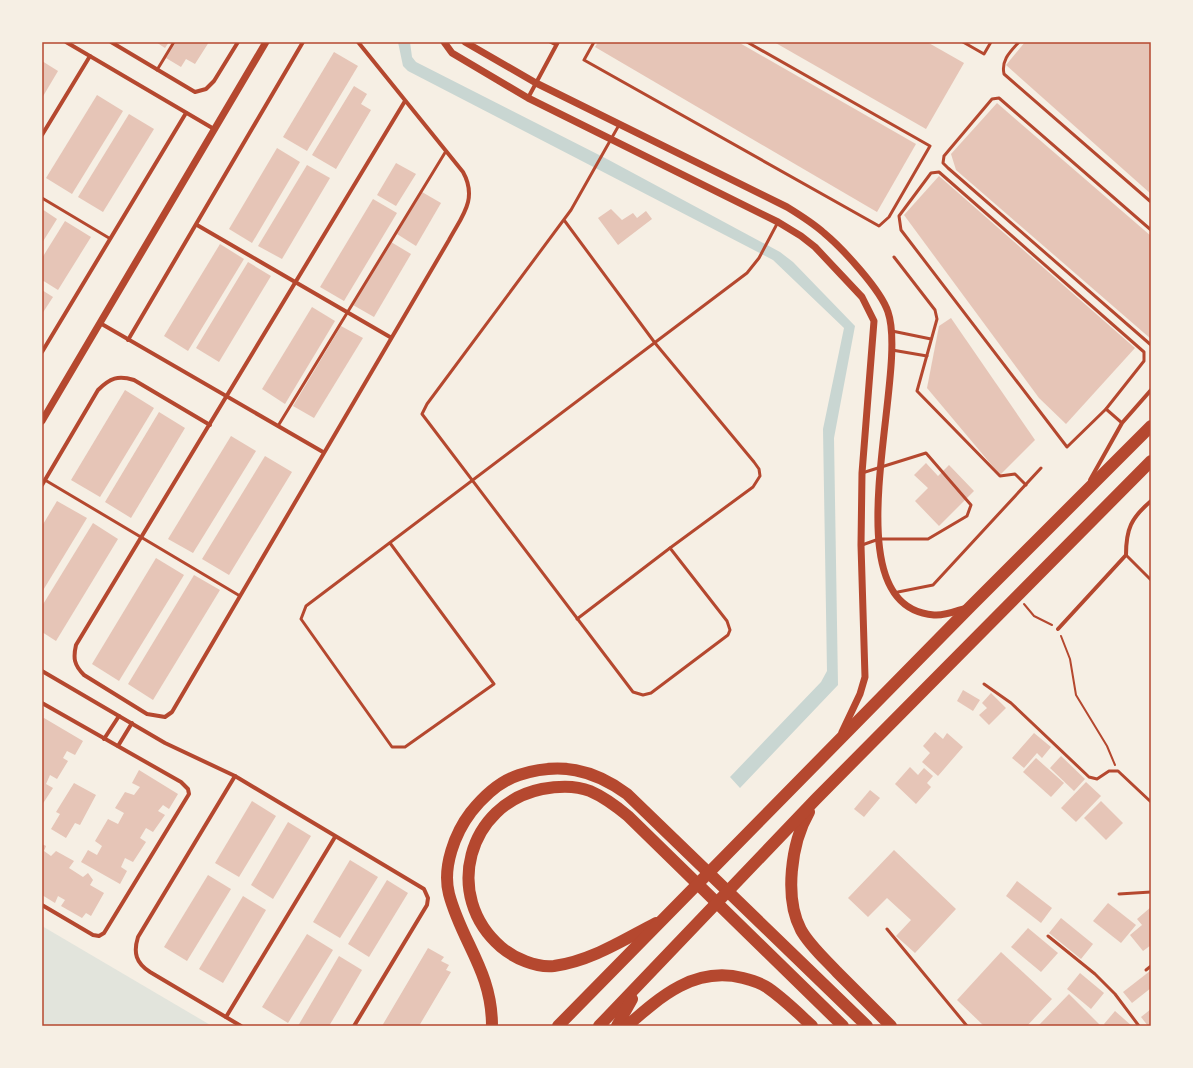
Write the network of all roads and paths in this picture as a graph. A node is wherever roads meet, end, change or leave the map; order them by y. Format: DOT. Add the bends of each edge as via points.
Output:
graph roads {
  1 [pos="66,42"];
  2 [pos="111,42"];
  3 [pos="174,42"];
  4 [pos="238,42"];
  5 [pos="266,42"];
  6 [pos="303,42"];
  7 [pos="358,42"];
  8 [pos="444,42"];
  9 [pos="465,42"];
  10 [pos="550,42"];
  11 [pos="594,42"];
  12 [pos="747,42"];
  13 [pos="963,42"];
  14 [pos="991,42"];
  15 [pos="1019,42"];
  16 [pos="557,44"];
  17 [pos="90,56"];
  18 [pos="157,70"];
  19 [pos="536,83"];
  20 [pos="528,98"];
  21 [pos="404,101"];
  22 [pos="186,113"];
  23 [pos="619,124"];
  24 [pos="214,129"];
  25 [pos="42,136"];
  26 [pos="610,140"];
  27 [pos="446,151"];
  28 [pos="42,198"];
  29 [pos="1151,202"];
  30 [pos="564,220"];
  31 [pos="778,222"];
  32 [pos="197,225"];
  33 [pos="1151,230"];
  34 [pos="109,238"];
  35 [pos="894,257"];
  36 [pos="296,282"];
  37 [pos="347,312"];
  38 [pos="100,323"];
  39 [pos="892,331"];
  40 [pos="390,337"];
  41 [pos="931,339"];
  42 [pos="128,340"];
  43 [pos="655,343"];
  44 [pos="1151,345"];
  45 [pos="892,350"];
  46 [pos="42,352"];
  47 [pos="927,356"];
  48 [pos="1151,390"];
  49 [pos="226,396"];
  50 [pos="1106,409"];
  51 [pos="42,421"];
  52 [pos="1122,423"];
  53 [pos="210,425"];
  54 [pos="278,426"];
  55 [pos="1151,426"];
  56 [pos="323,452"];
  57 [pos="1148,465"];
  58 [pos="880,468"];
  59 [pos="1041,468"];
  60 [pos="862,473"];
  61 [pos="45,480"];
  62 [pos="472,481"];
  63 [pos="42,485"];
  64 [pos="1026,485"];
  65 [pos="1084,494"];
  66 [pos="1151,501"];
  67 [pos="140,537"];
  68 [pos="879,539"];
  69 [pos="390,543"];
  70 [pos="861,545"];
  71 [pos="670,548"];
  72 [pos="1126,555"];
  73 [pos="1151,580"];
  74 [pos="894,592"];
  75 [pos="1017,595"];
  76 [pos="240,596"];
  77 [pos="970,607"];
  78 [pos="577,619"];
  79 [pos="1058,629"];
  80 [pos="42,670"];
  81 [pos="984,684"];
  82 [pos="42,703"];
  83 [pos="119,716"];
  84 [pos="132,723"];
  85 [pos="104,739"];
  86 [pos="118,746"];
  87 [pos="831,749"];
  88 [pos="1118,772"];
  89 [pos="235,776"];
  90 [pos="816,799"];
  91 [pos="1151,802"];
  92 [pos="335,837"];
  93 [pos="1151,892"];
  94 [pos="1119,894"];
  95 [pos="42,905"];
  96 [pos="666,918"];
  97 [pos="887,929"];
  98 [pos="1048,936"];
  99 [pos="1151,966"];
  100 [pos="1146,970"];
  101 [pos="641,984"];
  102 [pos="226,1017"];
  103 [pos="241,1026"];
  104 [pos="354,1026"];
  105 [pos="492,1026"];
  106 [pos="558,1026"];
  107 [pos="599,1026"];
  108 [pos="617,1026"];
  109 [pos="627,1026"];
  110 [pos="812,1026"];
  111 [pos="842,1026"];
  112 [pos="867,1026"];
  113 [pos="891,1026"];
  114 [pos="967,1026"];
  115 [pos="1139,1026"];
  1 -- 17 [label="street"];
  2 -- 18 [label="street"];
  3 -- 18 [label="lane"];
  4 -- 18 [label="street" via="214,81 206,89 195,92"];
  5 -- 24 [label="street"];
  6 -- 32 [label="street"];
  7 -- 21 [label="street"];
  8 -- 20 [label="street" via="452,53"];
  9 -- 19 [label="street"];
  10 -- 16 [label="lane"];
  11 -- 12 [label="lane" via="584,60 879,226 888,217 930,146"];
  13 -- 14 [label="lane" via="984,54"];
  15 -- 29 [label="lane" via="1005,58 1002,66 1004,74"];
  16 -- 19 [label="street"];
  17 -- 22 [label="street"];
  17 -- 25 [label="street"];
  19 -- 20 [label="street"];
  19 -- 23 [label="street"];
  20 -- 26 [label="street"];
  21 -- 27 [label="street"];
  21 -- 36 [label="street"];
  22 -- 24 [label="street"];
  22 -- 34 [label="street"];
  23 -- 26 [label="lane"];
  23 -- 39 [label="street" via="809,220 825,233 873,285 888,312"];
  24 -- 38 [label="street"];
  26 -- 30 [label="lane"];
  26 -- 31 [label="street"];
  27 -- 37 [label="lane"];
  27 -- 40 [label="street" via="468,180 470,200 449,240"];
  28 -- 34 [label="lane"];
  30 -- 43 [label="lane"];
  30 -- 62 [label="lane" via="423,409 424,418"];
  31 -- 43 [label="lane" via="759,258 747,273"];
  31 -- 60 [label="street" via="815,247 862,297 874,321"];
  32 -- 36 [label="street"];
  32 -- 42 [label="street"];
  33 -- 44 [label="lane" via="999,98 992,99 944,156 943,163 948,168"];
  34 -- 46 [label="street"];
  35 -- 41 [label="lane" via="935,310 937,319"];
  36 -- 37 [label="street"];
  36 -- 49 [label="street"];
  37 -- 40 [label="street"];
  37 -- 54 [label="lane"];
  38 -- 42 [label="street"];
  38 -- 51 [label="street"];
  39 -- 41 [label="lane"];
  39 -- 45 [label="street"];
  40 -- 56 [label="street"];
  41 -- 47 [label="lane"];
  42 -- 49 [label="street"];
  43 -- 62 [label="lane"];
  43 -- 71 [label="lane" via="754,462 760,476 753,487"];
  45 -- 47 [label="lane"];
  45 -- 58 [label="street"];
  47 -- 64 [label="lane" via="917,391 1000,476 1016,474"];
  48 -- 52 [label="street"];
  49 -- 53 [label="street"];
  49 -- 54 [label="street"];
  50 -- 50 [label="lane" via="1067,448 901,230 899,216 931,173 939,172 1144,352 1144,361"];
  50 -- 52 [label="lane"];
  52 -- 65 [label="street"];
  53 -- 61 [label="street" via="134,380 114,377 98,390"];
  53 -- 67 [label="street"];
  54 -- 56 [label="street"];
  55 -- 65 [label="highway"];
  56 -- 76 [label="street"];
  57 -- 75 [label="highway"];
  58 -- 60 [label="lane"];
  58 -- 68 [label="street"];
  58 -- 68 [label="lane" via="926,453 971,505 968,516 928,539"];
  59 -- 64 [label="lane"];
  60 -- 70 [label="street"];
  61 -- 63 [label="street"];
  61 -- 67 [label="lane"];
  62 -- 69 [label="lane"];
  62 -- 78 [label="lane"];
  64 -- 74 [label="lane" via="933,585"];
  65 -- 77 [label="highway"];
  66 -- 72 [label="street" via="1130,524 1126,536"];
  67 -- 76 [label="lane"];
  67 -- 76 [label="street" via="76,645 74,654 77,668 84,675 148,714 165,717 172,712"];
  68 -- 70 [label="lane"];
  68 -- 74 [label="street" via="882,569"];
  69 -- 69 [label="lane" via="494,684 405,747 392,747 300,619 306,606"];
  70 -- 87 [label="street" via="865,677 846,726"];
  71 -- 78 [label="lane"];
  71 -- 78 [label="lane" via="727,621 730,630 724,640 651,693 643,695 633,692"];
  72 -- 73 [label="lane"];
  72 -- 79 [label="street"];
  74 -- 77 [label="street" via="909,609 924,614 936,615"];
  75 -- 79 [label="path" via="1034,616"];
  75 -- 90 [label="highway"];
  77 -- 87 [label="highway"];
  79 -- 88 [label="path" via="1070,659 1076,694 1107,746"];
  80 -- 83 [label="street"];
  81 -- 88 [label="lane" via="1011,703 1089,776 1097,779 1109,771"];
  82 -- 85 [label="street"];
  83 -- 84 [label="street"];
  83 -- 85 [label="street"];
  84 -- 86 [label="street"];
  84 -- 89 [label="street" via="182,752"];
  85 -- 86 [label="street"];
  86 -- 95 [label="street" via="180,782 188,789 189,794 104,933 99,936 93,935"];
  87 -- 96 [label="highway"];
  88 -- 91 [label="lane"];
  89 -- 92 [label="street"];
  89 -- 102 [label="street" via="135,946 137,961 143,967"];
  90 -- 101 [label="highway"];
  90 -- 113 [label="highway" via="802,823 793,869 794,905 801,930 820,955"];
  92 -- 102 [label="street"];
  92 -- 104 [label="street" via="419,885 427,893 428,898 427,905"];
  93 -- 94 [label="lane"];
  96 -- 106 [label="highway"];
  96 -- 111 [label="highway" via="592,956 552,966 527,962 506,952 490,938 479,921 470,901 467,879 471,854 480,834 494,815 510,800 528,792 550,787 570,786 589,791 607,800 628,816"];
  97 -- 114 [label="lane"];
  98 -- 115 [label="lane" via="1095,974 1115,994"];
  99 -- 100 [label="lane"];
  101 -- 107 [label="highway"];
  101 -- 108 [label="highway"];
  102 -- 103 [label="street"];
  105 -- 112 [label="highway" via="488,989 478,960 455,912 449,893 448,873 454,844 463,823 477,805 495,788 516,776 541,769 574,770 594,774 627,794"];
  109 -- 110 [label="highway" via="653,1003 684,983 707,976 728,974 767,987"];
}
